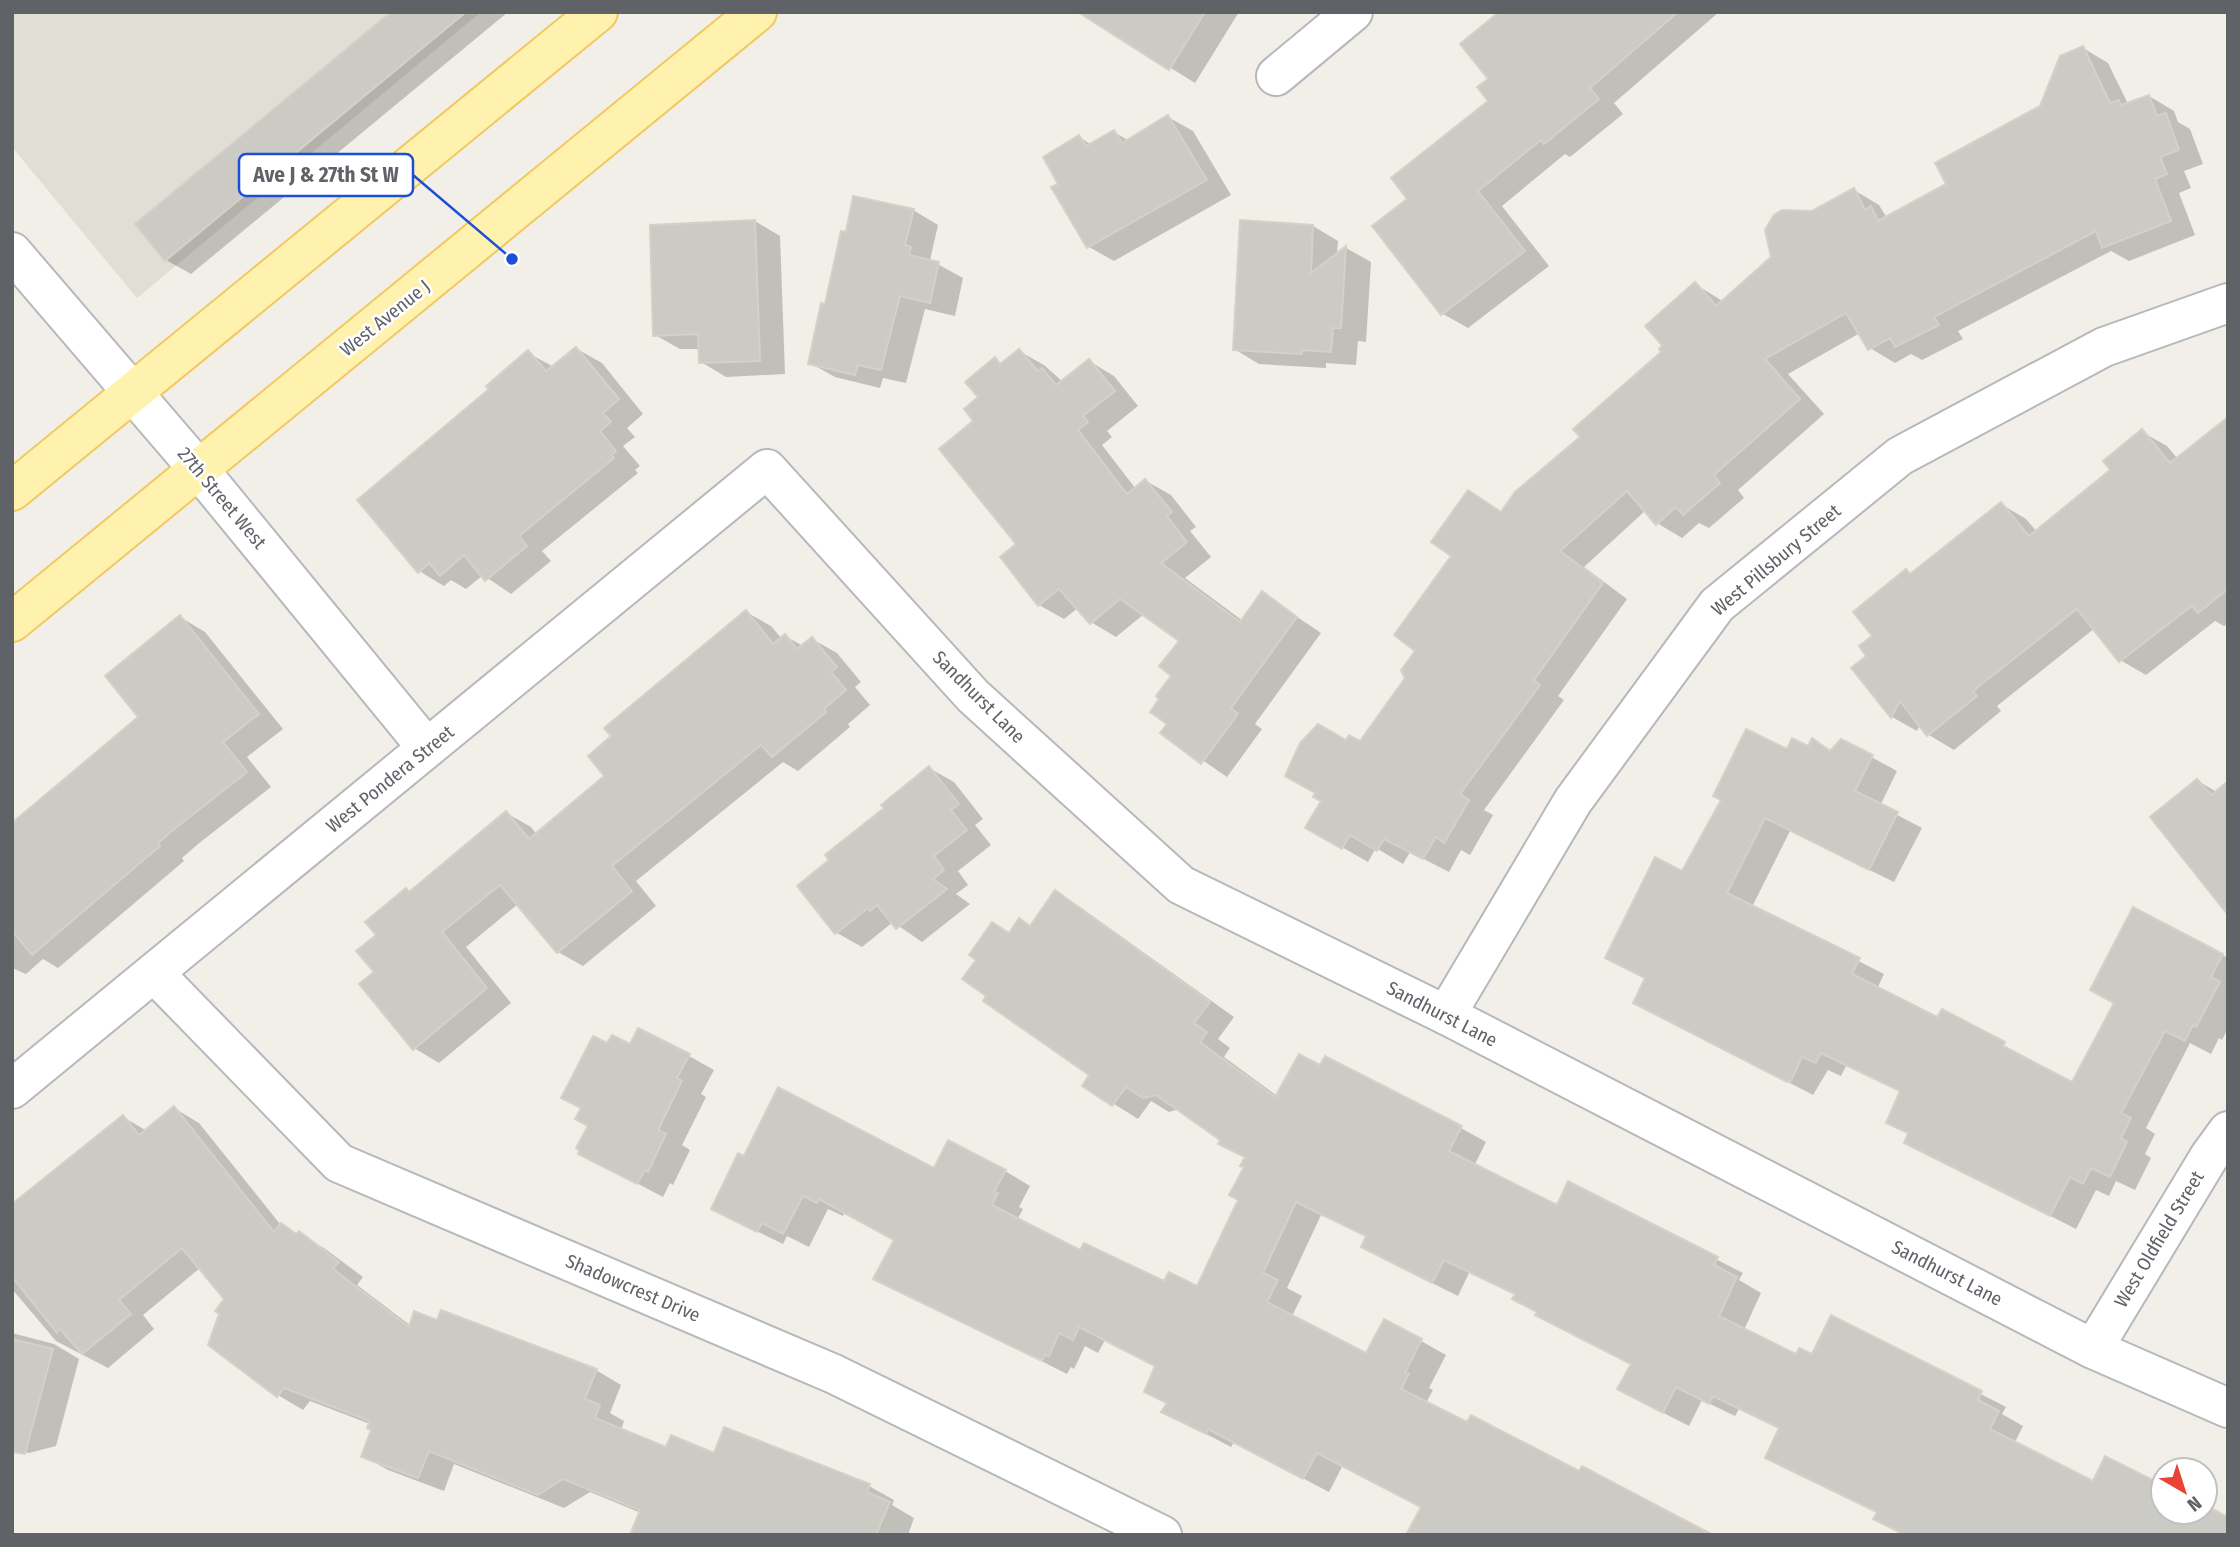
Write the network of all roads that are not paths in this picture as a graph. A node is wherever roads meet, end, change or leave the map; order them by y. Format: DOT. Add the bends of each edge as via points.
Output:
graph roads {
  1 [pos="598,12"];
  2 [pos="757,12"];
  3 [pos="1353,12"];
  4 [pos="1276,76"];
  5 [pos="12,252"];
  6 [pos="2228,303"];
  7 [pos="132,394"];
  8 [pos="767,469"];
  9 [pos="200,471"];
  10 [pos="12,491"];
  11 [pos="12,622"];
  12 [pos="427,748"];
  13 [pos="154,974"];
  14 [pos="1446,1015"];
  15 [pos="12,1090"];
  16 [pos="2228,1131"];
  17 [pos="2093,1349"];
  18 [pos="2228,1408"];
  19 [pos="1162,1535"];
  1 -- 7 [label="main road"];
  2 -- 9 [label="main road, West Avenue J"];
  3 -- 4 [label="street"];
  5 -- 7 [label="street, 27th Street West"];
  6 -- 14 [label="street, West Pillsbury Street" via="2104,347 1900,456 1717,605 1573,801"];
  7 -- 9 [label="street, 27th Street West"];
  7 -- 10 [label="main road"];
  8 -- 12 [label="street, West Pondera Street"];
  8 -- 14 [label="street, Sandhurst Lane" via="973,696 1181,885"];
  9 -- 11 [label="main road, West Avenue J"];
  9 -- 12 [label="street, 27th Street West"];
  12 -- 13 [label="street, West Pondera Street"];
  13 -- 15 [label="street, West Pondera Street"];
  13 -- 19 [label="street, Shadowcrest Drive" via="339,1163 834,1374"];
  14 -- 17 [label="street, Sandhurst Lane"];
  16 -- 17 [label="street, West Oldfield Street"];
  17 -- 18 [label="street, Sandhurst Lane"];
}
